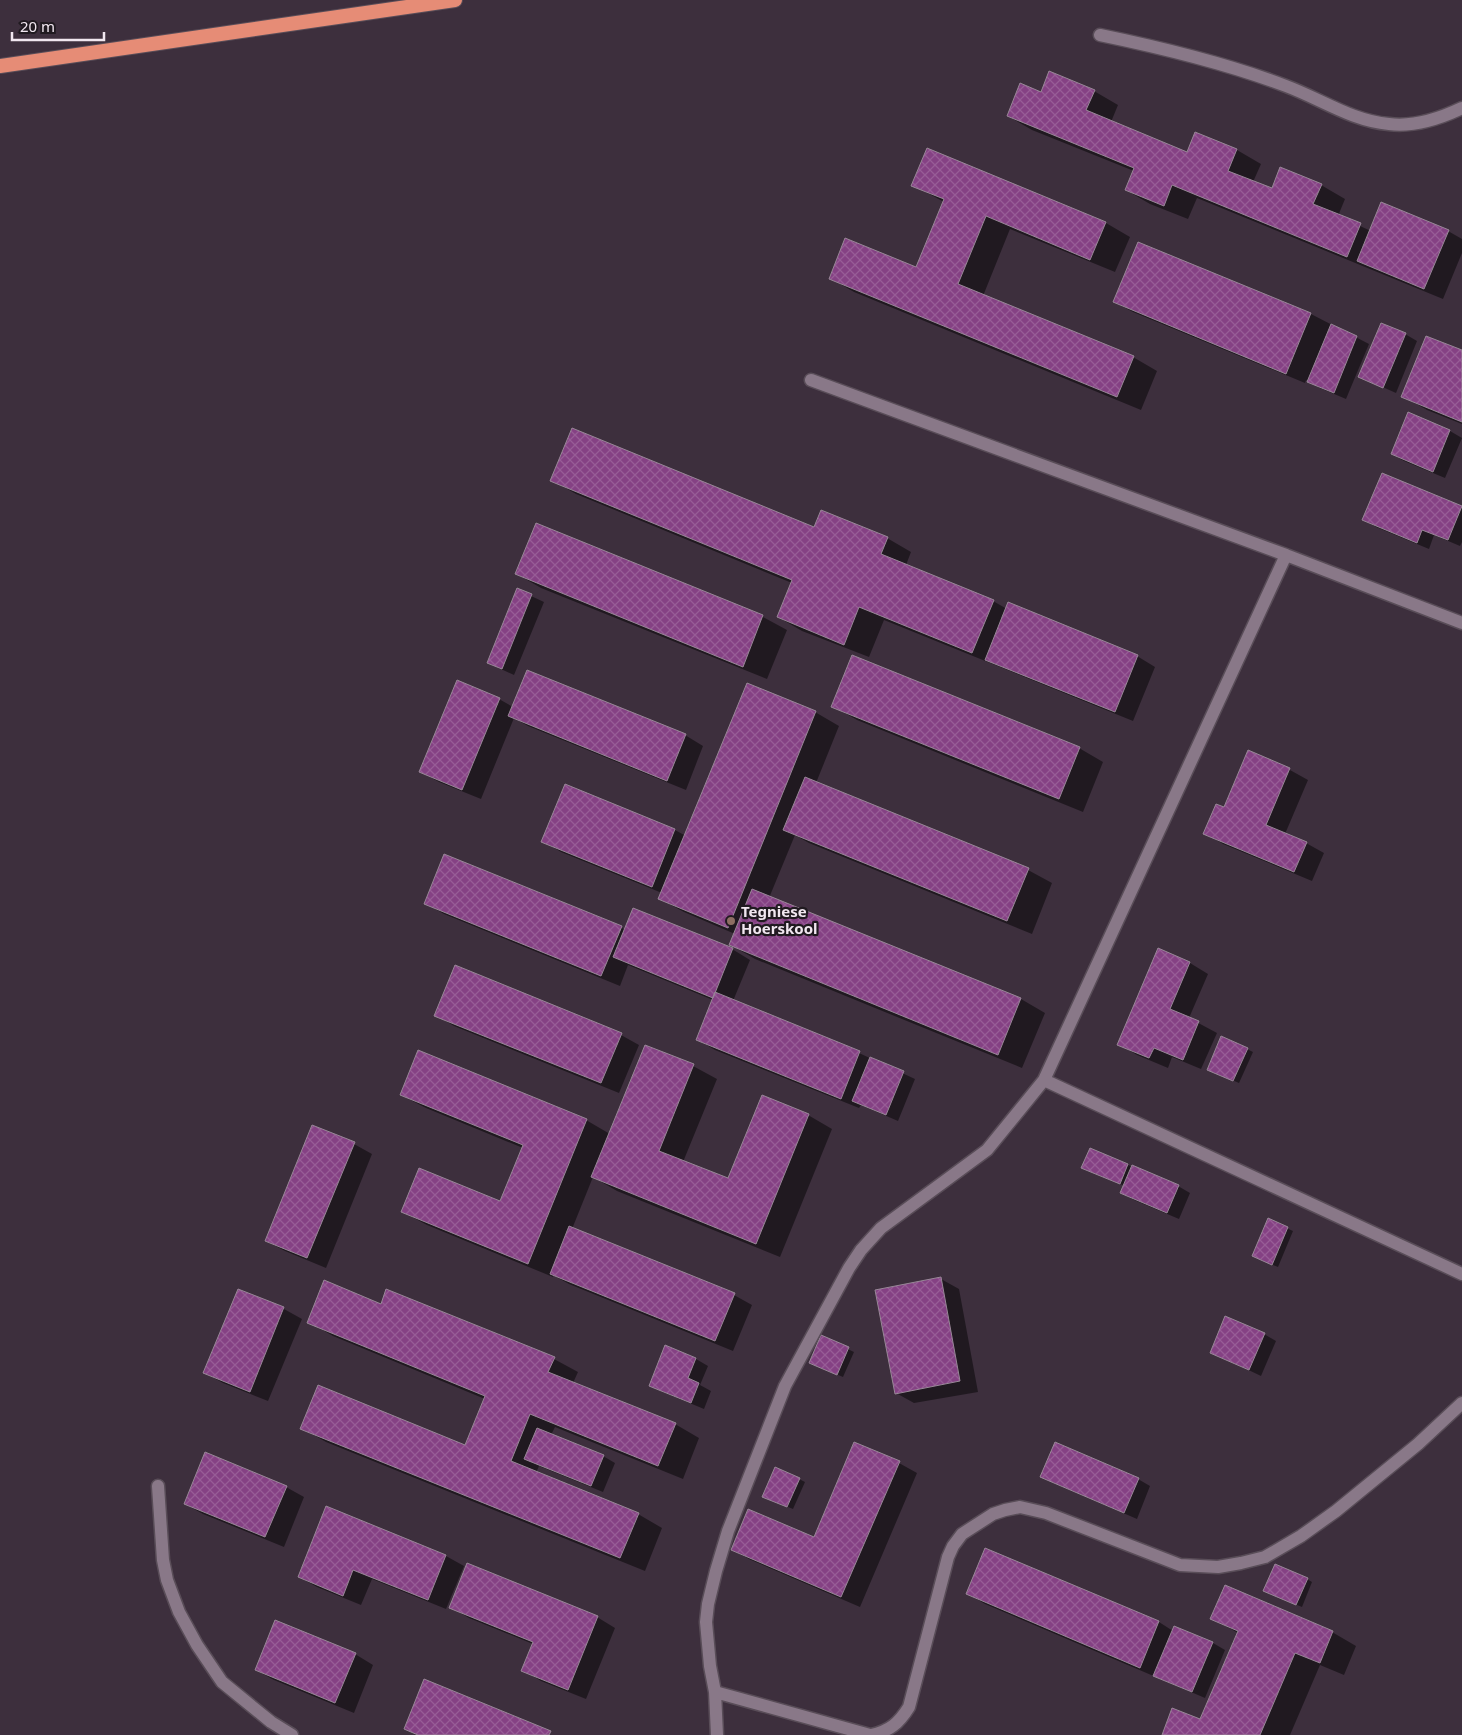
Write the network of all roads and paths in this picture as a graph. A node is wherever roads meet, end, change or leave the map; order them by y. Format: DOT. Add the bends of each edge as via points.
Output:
graph roads {
  1 [pos="455,0"];
  2 [pos="1100,36"];
  3 [pos="0,66"];
  4 [pos="1462,108"];
  5 [pos="811,380"];
  6 [pos="1286,555"];
  7 [pos="1462,623"];
  8 [pos="1044,1080"];
  9 [pos="1462,1274"];
  10 [pos="1462,1402"];
  11 [pos="158,1486"];
  12 [pos="715,1692"];
  13 [pos="292,1735"];
  14 [pos="717,1735"];
  15 [pos="870,1735"];
  1 -- 3 [label="highway"];
  2 -- 4 [label="lane" via="1239,69 1373,122 1391,125 1415,123"];
  5 -- 6 [label="lane"];
  6 -- 7 [label="lane"];
  6 -- 8 [label="lane"];
  8 -- 9 [label="lane"];
  8 -- 12 [label="lane" via="987,1150 881,1228 861,1250 785,1386 728,1531 708,1604 707,1638"];
  10 -- 15 [label="lane" via="1418,1444 1336,1512 1265,1557 1241,1563 1218,1567 1180,1565 1046,1514 1020,1508 993,1514 962,1534 948,1557 909,1707 891,1728"];
  11 -- 13 [label="lane" via="163,1560 179,1612 222,1682"];
  12 -- 14 [label="lane"];
  12 -- 15 [label="lane"];
}
